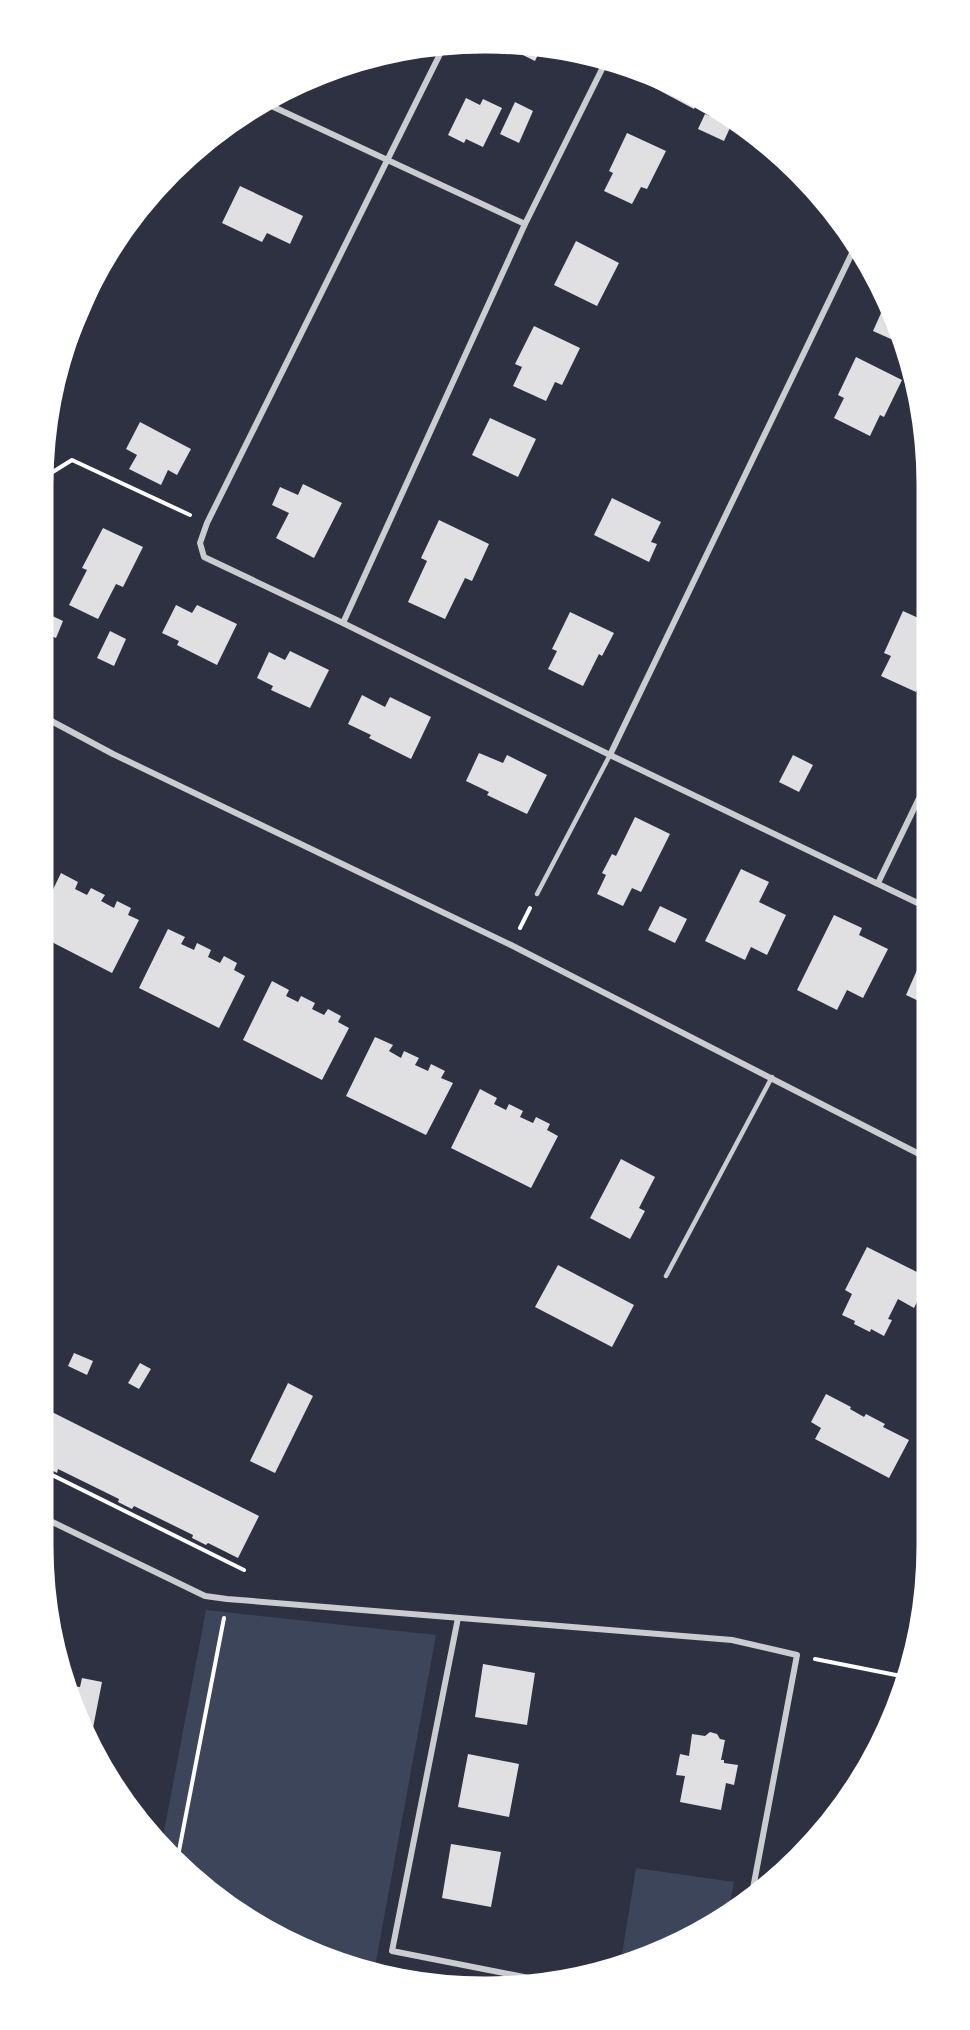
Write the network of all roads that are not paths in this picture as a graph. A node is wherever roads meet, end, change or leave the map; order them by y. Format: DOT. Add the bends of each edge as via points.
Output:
graph roads {
  1 [pos="440,55"];
  2 [pos="602,69"];
  3 [pos="274,107"];
  4 [pos="389,160"];
  5 [pos="525,224"];
  6 [pos="851,255"];
  7 [pos="343,623"];
  8 [pos="52,721"];
  9 [pos="610,755"];
  10 [pos="918,800"];
  11 [pos="878,883"];
  12 [pos="537,894"];
  13 [pos="918,903"];
  14 [pos="772,1077"];
  15 [pos="918,1153"];
  16 [pos="666,1276"];
  17 [pos="52,1522"];
  18 [pos="458,1618"];
  19 [pos="754,1883"];
  20 [pos="520,1976"];
  1 -- 4 [label="street"];
  2 -- 5 [label="street"];
  3 -- 4 [label="street"];
  4 -- 5 [label="street"];
  4 -- 7 [label="street" via="200,543 204,557"];
  5 -- 7 [label="street"];
  6 -- 9 [label="street"];
  7 -- 9 [label="street"];
  8 -- 14 [label="street"];
  9 -- 11 [label="street"];
  9 -- 12 [label="lane"];
  10 -- 11 [label="street"];
  11 -- 13 [label="street"];
  14 -- 15 [label="street"];
  14 -- 16 [label="lane"];
  17 -- 18 [label="street" via="205,1596"];
  18 -- 19 [label="street" via="732,1640 796,1655"];
  18 -- 20 [label="street" via="392,1951"];
}
